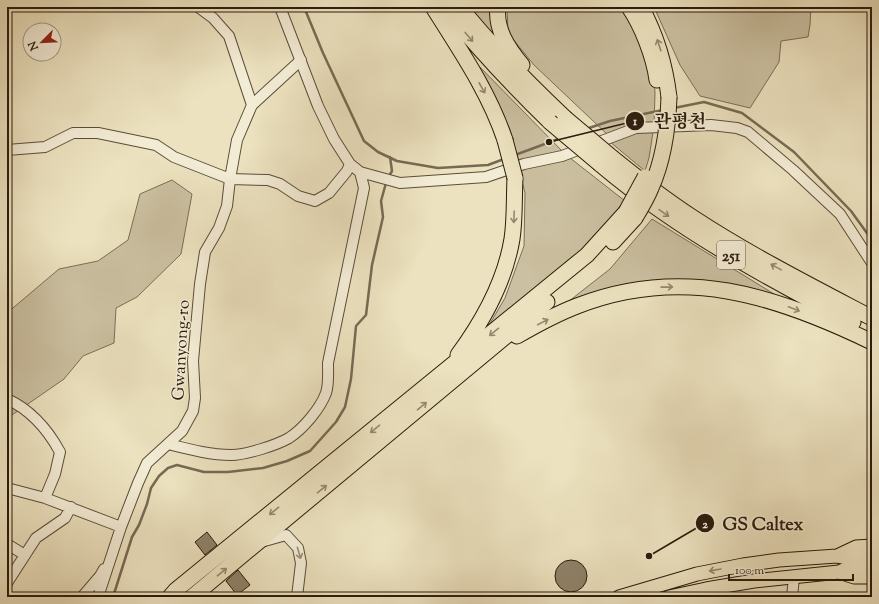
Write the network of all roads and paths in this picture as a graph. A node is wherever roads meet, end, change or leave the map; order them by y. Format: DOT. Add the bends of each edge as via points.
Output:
graph roads {
  1 [pos="198,7"];
  2 [pos="280,7"];
  3 [pos="433,7"];
  4 [pos="444,7"];
  5 [pos="460,7"];
  6 [pos="498,7"];
  7 [pos="629,7"];
  8 [pos="641,7"];
  9 [pos="301,60"];
  10 [pos="664,96"];
  11 [pos="252,105"];
  12 [pos="570,116"];
  13 [pos="7,150"];
  14 [pos="608,156"];
  15 [pos="350,164"];
  16 [pos="364,174"];
  17 [pos="230,179"];
  18 [pos="631,215"];
  19 [pos="872,263"];
  20 [pos="872,318"];
  21 [pos="872,332"];
  22 [pos="872,342"];
  23 [pos="474,363"];
  24 [pos="438,378"];
  25 [pos="7,399"];
  26 [pos="168,444"];
  27 [pos="8,491"];
  28 [pos="45,498"];
  29 [pos="71,507"];
  30 [pos="121,527"];
  31 [pos="257,543"];
  32 [pos="7,544"];
  33 [pos="872,546"];
  34 [pos="113,555"];
  35 [pos="25,556"];
  36 [pos="836,556"];
  37 [pos="872,558"];
  38 [pos="872,565"];
  39 [pos="840,572"];
  40 [pos="794,577"];
  41 [pos="872,577"];
  42 [pos="7,583"];
  43 [pos="85,596"];
  44 [pos="98,597"];
  45 [pos="170,597"];
  46 [pos="192,597"];
  47 [pos="297,597"];
  48 [pos="619,597"];
  49 [pos="669,597"];
  50 [pos="792,597"];
  1 -- 11 [label="street" via="213,18 229,36"];
  2 -- 9 [label="street"];
  3 -- 24 [label="highway, one-way, bridge" via="484,90 498,120 515,178 512,239 502,277 475,331"];
  4 -- 14 [label="highway, 251, one-way, bridge" via="477,47 550,122"];
  5 -- 12 [label="highway" via="486,40 523,78"];
  6 -- 12 [label="highway" via="500,30 510,51"];
  7 -- 10 [label="highway" via="639,25"];
  10 -- 8 [label="highway, one-way" via="666,73 662,54"];
  9 -- 11 [label="street"];
  9 -- 15 [label="street" via="318,106"];
  10 -- 18 [label="highway, bridge" via="668,125 662,159 652,188"];
  11 -- 17 [label="street, Gwanyong-ro" via="237,140"];
  12 -- 14 [label="highway"];
  13 -- 17 [label="street" via="45,147 73,133 98,133 156,145 174,157"];
  20 -- 14 [label="highway, 251, one-way" via="766,262 693,217 683,203 631,162"];
  14 -- 21 [label="highway, 251, one-way" via="663,212 705,240 803,297"];
  15 -- 16 [label="street"];
  15 -- 17 [label="street" via="348,171 330,193 315,201 298,196 280,184 268,180"];
  16 -- 19 [label="street" via="400,183 486,177 524,164 562,156 636,128 711,125 737,128 748,132 840,214"];
  16 -- 26 [label="street" via="364,188 328,363 326,392 303,427 289,438 248,453 230,455 195,451"];
  17 -- 26 [label="street, Gwanyong-ro" via="227,206 219,228 205,252 193,361 193,411 182,431"];
  18 -- 23 [label="highway" via="593,263"];
  18 -- 24 [label="highway, one-way" via="587,255"];
  23 -- 22 [label="highway, one-way" via="557,314 599,298 661,287 693,286 721,289 768,299 837,325"];
  31 -- 23 [label="highway, one-way"];
  24 -- 45 [label="highway, one-way"];
  25 -- 28 [label="street" via="42,424 60,452 55,474"];
  26 -- 30 [label="street, Gwanyong-ro" via="147,463"];
  27 -- 28 [label="street"];
  28 -- 29 [label="street"];
  29 -- 30 [label="street"];
  29 -- 35 [label="street" via="65,518 36,538"];
  30 -- 34 [label="street, Gwanyong-ro"];
  46 -- 31 [label="highway, one-way"];
  31 -- 47 [label="street, one-way" via="286,535 298,548 302,563"];
  32 -- 35 [label="street"];
  33 -- 36 [label="main road" via="856,547"];
  34 -- 43 [label="street"];
  34 -- 44 [label="street, Gwanyong-ro"];
  35 -- 42 [label="street"];
  36 -- 37 [label="main road"];
  36 -- 48 [label="main road, one-way" via="779,560 697,574"];
  38 -- 39 [label="main road" via="853,566"];
  39 -- 40 [label="main road"];
  39 -- 41 [label="main road" via="854,577"];
  40 -- 49 [label="main road" via="754,581"];
  40 -- 50 [label="street"];
}
